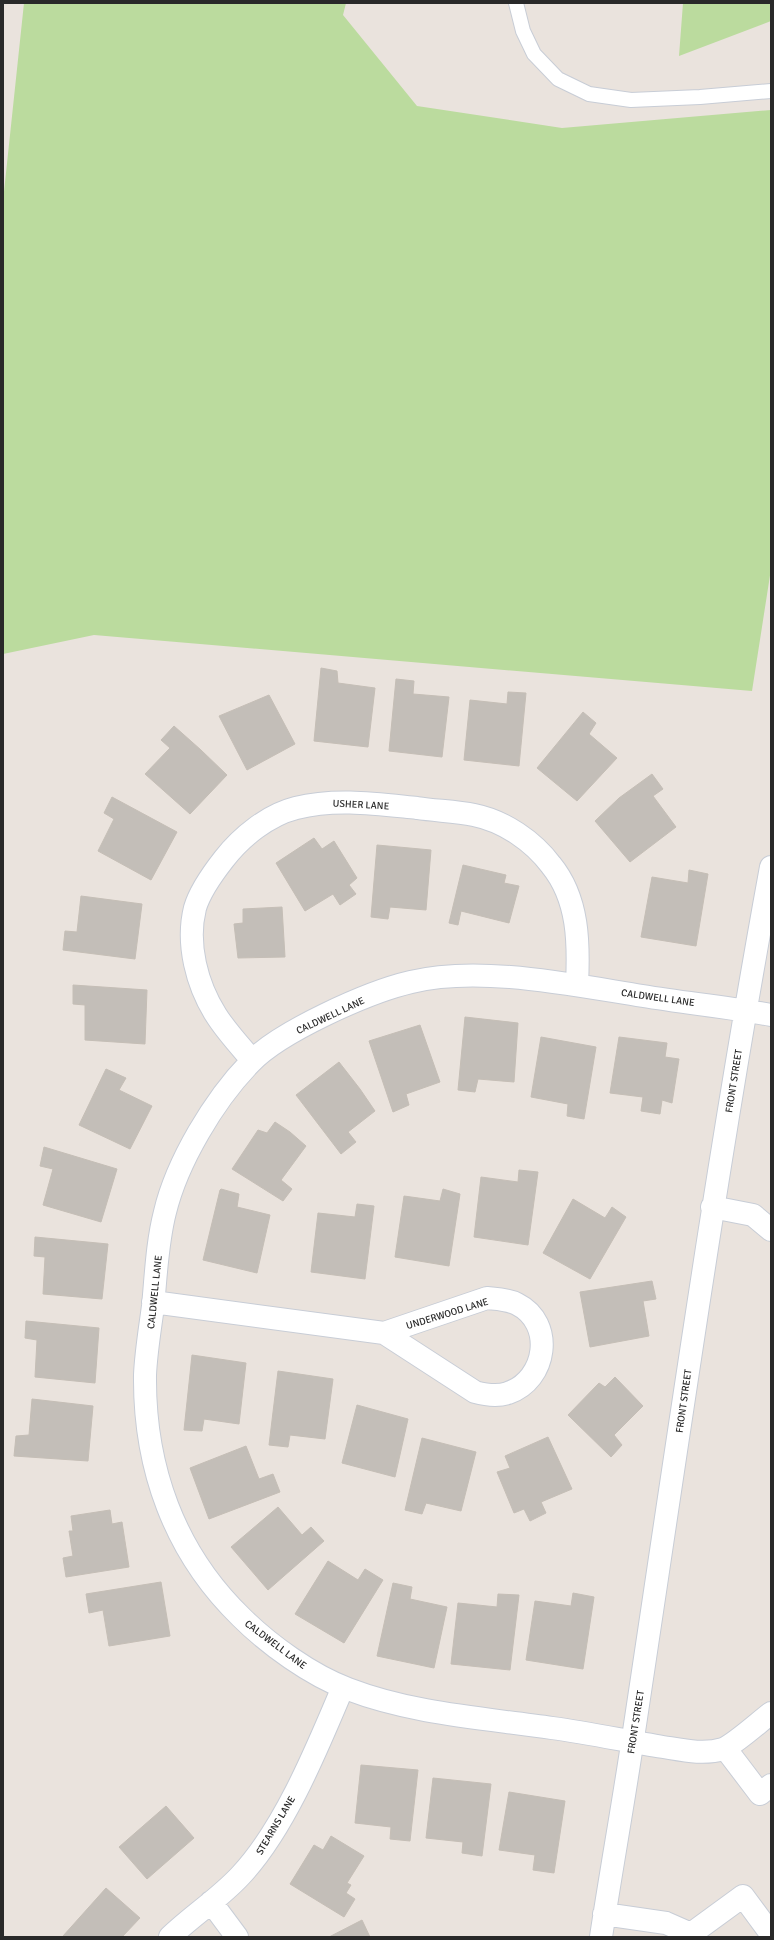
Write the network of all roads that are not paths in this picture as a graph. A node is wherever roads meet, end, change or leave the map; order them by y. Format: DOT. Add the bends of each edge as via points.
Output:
graph roads {
  1 [pos="516,3"];
  2 [pos="771,91"];
  3 [pos="771,867"];
  4 [pos="577,985"];
  5 [pos="744,1010"];
  6 [pos="771,1015"];
  7 [pos="252,1060"];
  8 [pos="712,1207"];
  9 [pos="771,1230"];
  10 [pos="153,1302"];
  11 [pos="384,1333"];
  12 [pos="343,1687"];
  13 [pos="771,1713"];
  14 [pos="632,1742"];
  15 [pos="725,1748"];
  16 [pos="771,1785"];
  17 [pos="211,1902"];
  18 [pos="604,1914"];
  19 [pos="771,1934"];
  20 [pos="692,1935"];
  21 [pos="170,1937"];
  22 [pos="237,1937"];
  23 [pos="600,1937"];
  1 -- 2 [label="lane" via="523,31 534,54 558,79 589,94 631,100"];
  3 -- 5 [label="street, FRONT STREET"];
  4 -- 5 [label="street, CALDWELL LANE"];
  4 -- 7 [label="street, CALDWELL LANE" via="504,977 453,975 410,982 360,999 311,1022"];
  4 -- 7 [label="street, USHER LANE" via="579,944 575,918 566,889 552,865 530,842 504,827 475,815 374,803 329,802 294,808 266,821 233,847 212,874 195,908 192,945 200,981 216,1015"];
  5 -- 6 [label="street, CALDWELL LANE"];
  5 -- 8 [label="street, FRONT STREET"];
  7 -- 10 [label="street, CALDWELL LANE" via="198,1133 180,1170 165,1210"];
  8 -- 9 [label="street" via="753,1215"];
  8 -- 14 [label="street, FRONT STREET"];
  10 -- 11 [label="street, UNDERWOOD LANE"];
  10 -- 12 [label="street, CALDWELL LANE" via="145,1370 146,1409 150,1449 160,1487 174,1523 219,1594 244,1620 311,1670"];
  11 -- 11 [label="street, UNDERWOOD LANE" via="475,1392 491,1396 508,1393 522,1386 534,1374 541,1359 543,1343 530,1314 517,1304 503,1299 487,1298"];
  12 -- 14 [label="street, CALDWELL LANE" via="396,1704"];
  12 -- 17 [label="street, STEARNS LANE" via="317,1748 266,1841 241,1875"];
  13 -- 15 [label="street"];
  14 -- 15 [label="street, CALDWELL LANE" via="695,1752"];
  14 -- 18 [label="street, FRONT STREET"];
  15 -- 16 [label="street" via="760,1794"];
  17 -- 21 [label="street, STEARNS LANE"];
  17 -- 22 [label="street"];
  18 -- 20 [label="street" via="666,1923"];
  18 -- 23 [label="street, FRONT STREET"];
  19 -- 20 [label="street" via="743,1896"];
}
